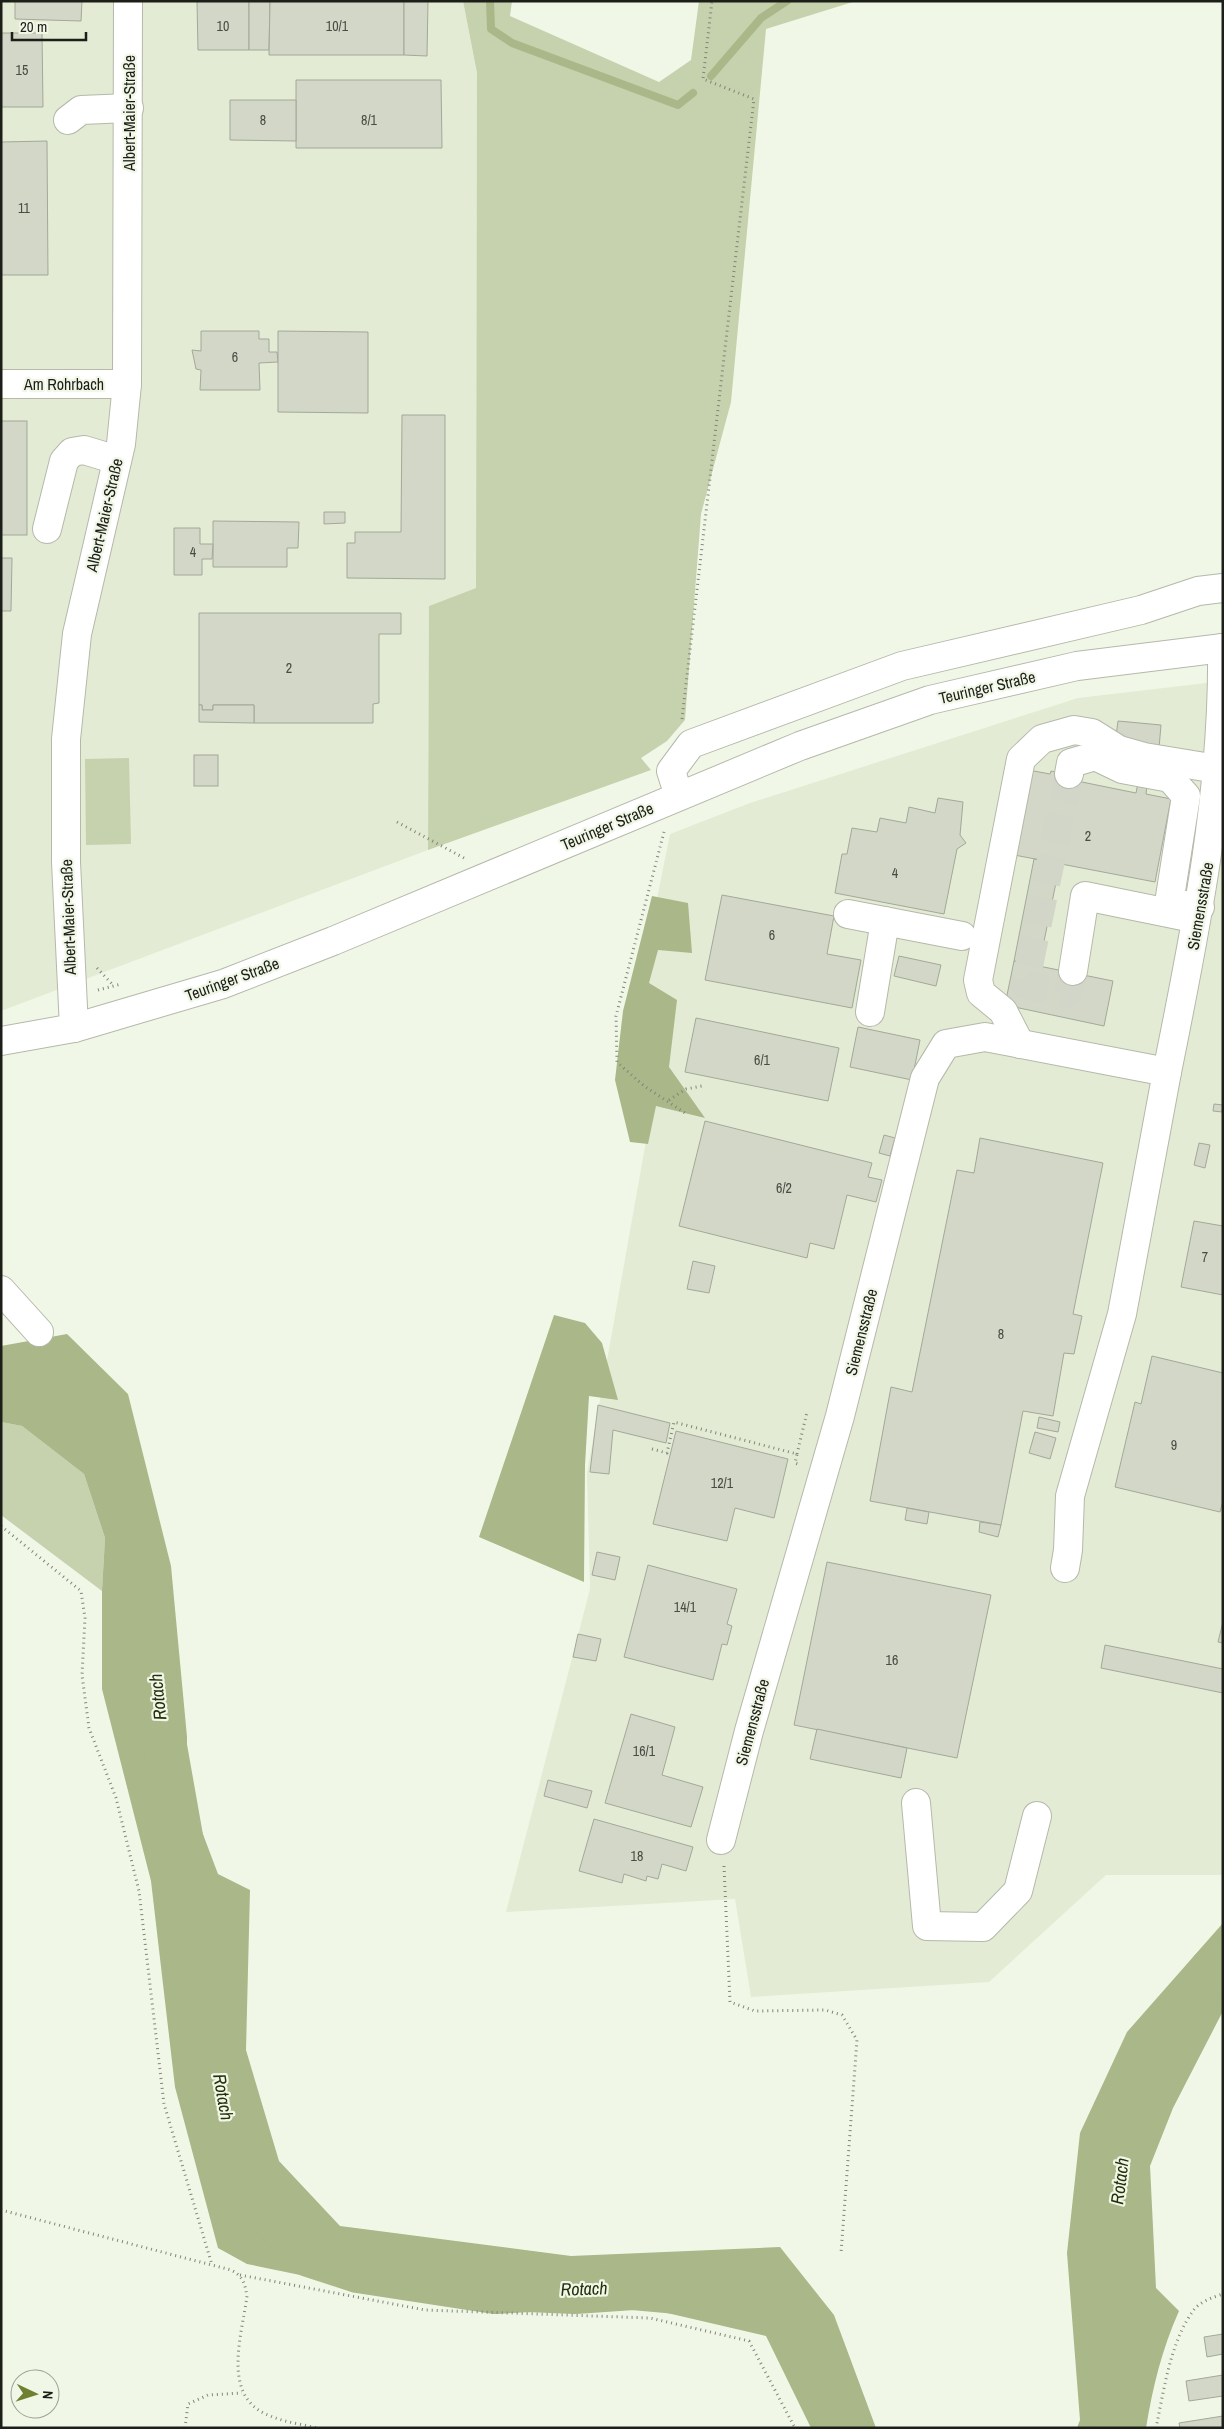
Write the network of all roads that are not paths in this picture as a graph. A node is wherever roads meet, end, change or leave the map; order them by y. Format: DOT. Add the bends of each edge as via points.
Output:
graph roads {
  1 [pos="128,1"];
  2 [pos="129,108"];
  3 [pos="68,120"];
  4 [pos="1,384"];
  5 [pos="127,384"];
  6 [pos="117,460"];
  7 [pos="47,529"];
  8 [pos="1223,588"];
  9 [pos="1222,648"];
  10 [pos="1217,769"];
  11 [pos="1069,774"];
  12 [pos="679,796"];
  13 [pos="1198,913"];
  14 [pos="848,914"];
  15 [pos="885,921"];
  16 [pos="962,936"];
  17 [pos="1073,971"];
  18 [pos="870,1012"];
  19 [pos="74,1028"];
  20 [pos="1,1040"];
  21 [pos="1020,1044"];
  22 [pos="1167,1072"];
  23 [pos="1,1290"];
  24 [pos="39,1332"];
  25 [pos="1065,1568"];
  26 [pos="916,1803"];
  27 [pos="1037,1816"];
  28 [pos="721,1840"];
  1 -- 2 [label="street, Albert-Maier-Straße"];
  2 -- 3 [label="street" via="81,110"];
  2 -- 5 [label="street, Albert-Maier-Straße"];
  4 -- 5 [label="street, Am Rohrbach"];
  5 -- 6 [label="street, Albert-Maier-Straße"];
  6 -- 7 [label="street" via="84,450 72,452 64,461"];
  6 -- 19 [label="street, Albert-Maier-Straße" via="77,634 66,739 66,862"];
  8 -- 12 [label="street" via="1198,591 1133,612 902,666 700,740 691,744 671,771"];
  9 -- 10 [label="street, Siemensstraße"];
  9 -- 12 [label="street, Teuringer Straße" via="1077,666 930,700 800,746"];
  10 -- 13 [label="street, Siemensstraße" via="1208,861"];
  10 -- 21 [label="street" via="1144,757 1119,750 1092,733 1074,730 1042,738 1022,759 978,980 981,993 1003,1011"];
  11 -- 13 [label="street" via="1071,763 1095,756 1122,769 1170,778 1186,796 1169,902"];
  12 -- 19 [label="street, Teuringer Straße" via="342,938 223,984"];
  13 -- 17 [label="street" via="1153,909 1085,896"];
  13 -- 22 [label="street, Siemensstraße"];
  14 -- 15 [label="street"];
  15 -- 16 [label="street"];
  15 -- 18 [label="street"];
  19 -- 20 [label="street, Teuringer Straße"];
  21 -- 22 [label="street, Siemensstraße"];
  21 -- 28 [label="street, Siemensstraße" via="985,1037 946,1044 925,1078 840,1416 749,1730"];
  22 -- 25 [label="street, Siemensstraße" via="1122,1314 1070,1496"];
  23 -- 24 [label="street"];
  26 -- 27 [label="street" via="927,1926 983,1927 1018,1891"];
}
